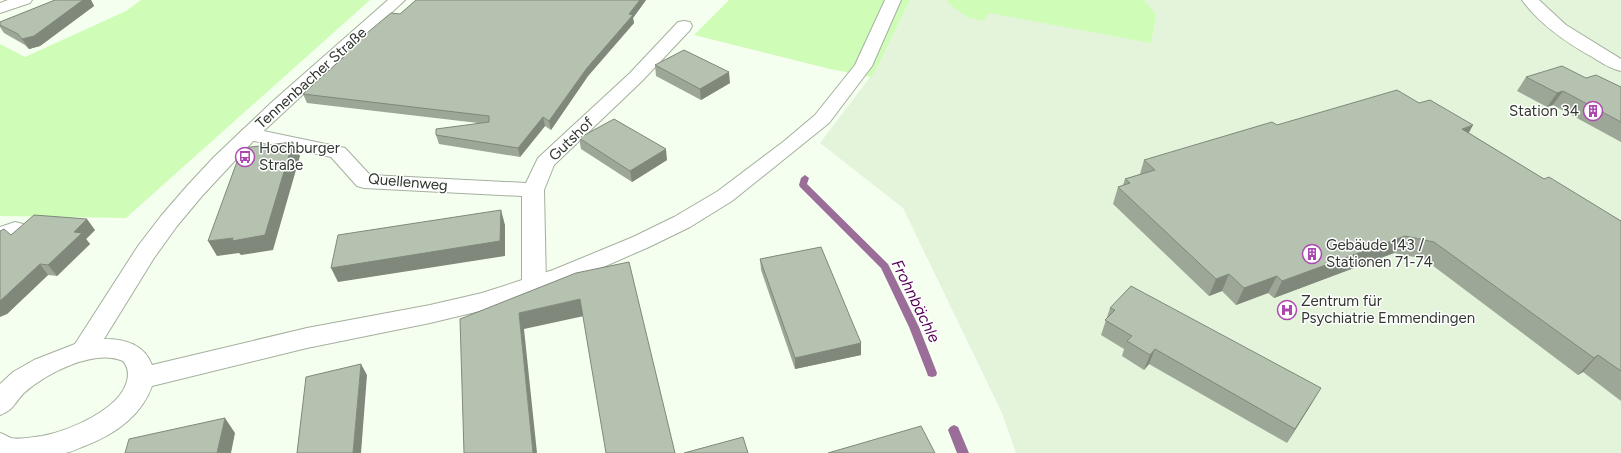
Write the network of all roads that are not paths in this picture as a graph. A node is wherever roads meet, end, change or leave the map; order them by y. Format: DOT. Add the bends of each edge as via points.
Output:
graph roads {
  1 [pos="24,0"];
  2 [pos="397,0"];
  3 [pos="892,0"];
  4 [pos="1530,0"];
  5 [pos="0,8"];
  6 [pos="684,26"];
  7 [pos="1621,66"];
  8 [pos="249,134"];
  9 [pos="533,190"];
  10 [pos="534,285"];
  11 [pos="84,350"];
  12 [pos="142,378"];
  13 [pos="0,404"];
  14 [pos="0,445"];
  15 [pos="45,452"];
  1 -- 5 [label="street"];
  2 -- 8 [label="street, Tennenbacher Straße"];
  3 -- 10 [label="street" via="863,66 822,119 790,146 725,196 682,222 641,242"];
  4 -- 7 [label="street" via="1567,34"];
  6 -- 9 [label="street, Gutshof" via="636,77 546,162"];
  8 -- 9 [label="street, Quellenweg" via="338,152 364,181"];
  8 -- 11 [label="street, Tennenbacher Straße" via="169,221"];
  9 -- 10 [label="street, Gutshof"];
  10 -- 12 [label="street" via="438,312 307,338"];
  11 -- 12 [label="street" via="110,348 130,353 140,363"];
  11 -- 13 [label="street" via="55,360 24,378"];
  12 -- 15 [label="street" via="133,398 108,422 77,441"];
  14 -- 15 [label="street" via="20,453"];
}
